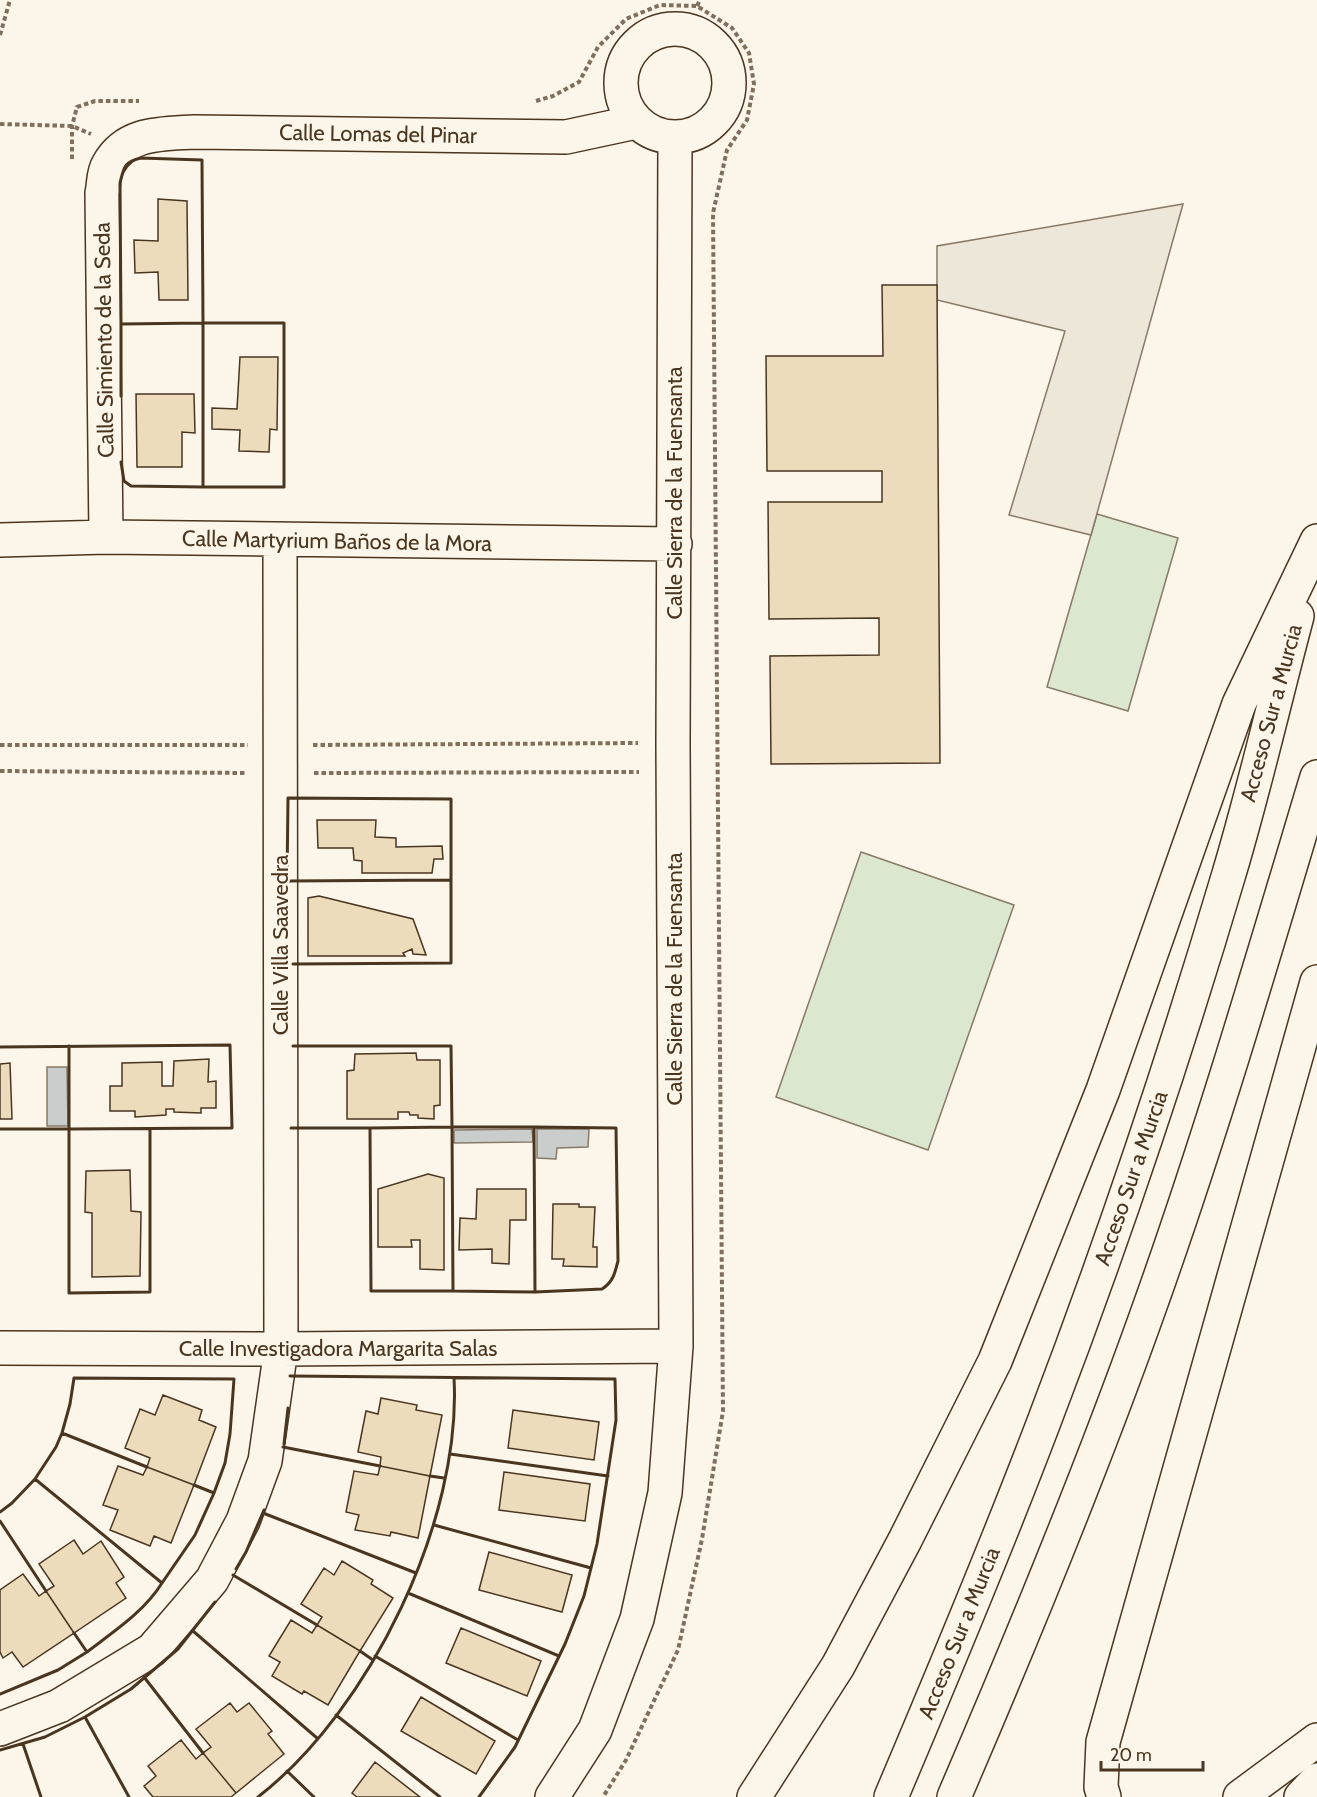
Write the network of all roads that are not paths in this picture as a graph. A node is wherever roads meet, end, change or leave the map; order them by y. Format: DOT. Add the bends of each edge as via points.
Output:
graph roads {
  1 [pos="636,122"];
  2 [pos="675,138"];
  3 [pos="120,147"];
  4 [pos="106,537"];
  5 [pos="0,540"];
  6 [pos="280,540"];
  7 [pos="1317,541"];
  8 [pos="675,544"];
  9 [pos="1317,777"];
  10 [pos="1317,982"];
  11 [pos="676,1346"];
  12 [pos="0,1348"];
  13 [pos="281,1349"];
  14 [pos="0,1729"];
  15 [pos="1317,1740"];
  16 [pos="1103,1742"];
  17 [pos="1317,1780"];
  18 [pos="552,1797"];
  19 [pos="754,1797"];
  20 [pos="891,1797"];
  21 [pos="954,1797"];
  22 [pos="1104,1797"];
  23 [pos="1127,1797"];
  24 [pos="1240,1797"];
  25 [pos="1301,1797"];
  1 -- 2 [label="main road" via="654,133"];
  1 -- 2 [label="main road" via="624,104 624,62 636,45 654,33 675,29 696,33 713,44 725,62 729,83 725,104 713,122 696,133"];
  1 -- 3 [label="main road, Calle Lomas del Pinar" via="566,137 195,132 150,134"];
  2 -- 8 [label="main road, Calle Sierra de la Fuensanta"];
  3 -- 4 [label="main road, Calle Simiento de la Seda" via="106,167 102,193"];
  4 -- 5 [label="main road, Calle Martyrium Baños de la Mora"];
  4 -- 6 [label="main road, Calle Martyrium Baños de la Mora"];
  6 -- 8 [label="main road, Calle Martyrium Baños de la Mora"];
  6 -- 13 [label="main road, Calle Villa Saavedra"];
  7 -- 19 [label="main road" via="1239,704 1103,1090 995,1361 838,1666"];
  7 -- 20 [label="main road, Acceso Sur a Murcia" via="1228,875 1159,1097 1045,1419"];
  8 -- 11 [label="main road, Calle Sierra de la Fuensanta"];
  9 -- 21 [label="main road" via="1216,1110 1147,1315 1046,1580"];
  10 -- 16 [label="main road"];
  11 -- 13 [label="main road, Calle Investigadora Margarita Salas"];
  11 -- 18 [label="main road, Calle Sierra de la Fuensanta" via="665,1493 637,1619 595,1730"];
  12 -- 13 [label="main road, Calle Investigadora Margarita Salas"];
  13 -- 14 [label="main road, Calle Villa Saavedra" via="265,1461 243,1521 212,1580 152,1650 59,1706"];
  15 -- 24 [label="main road"];
  16 -- 22 [label="main road"];
  16 -- 23 [label="main road" via="1118,1784"];
  17 -- 25 [label="main road"];
}
